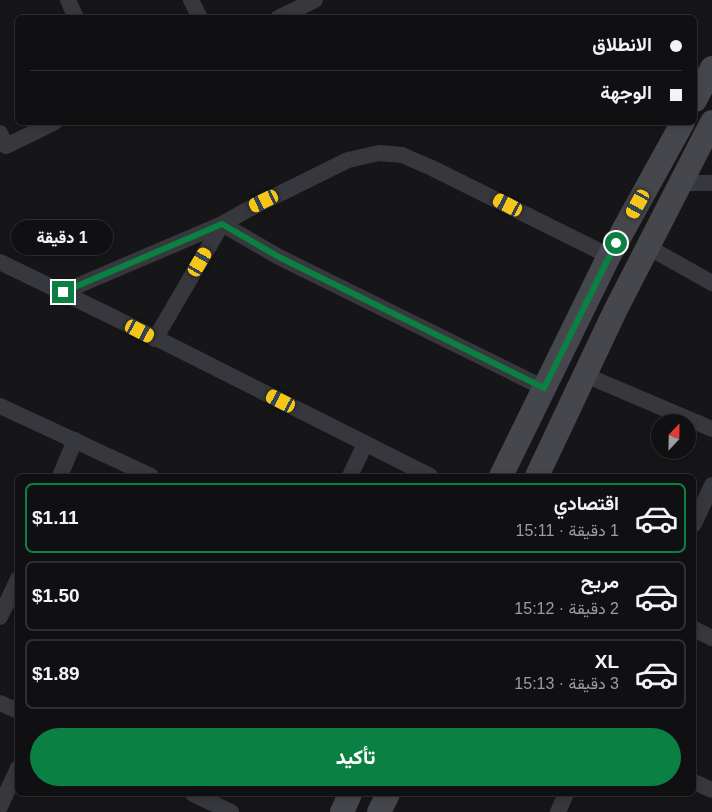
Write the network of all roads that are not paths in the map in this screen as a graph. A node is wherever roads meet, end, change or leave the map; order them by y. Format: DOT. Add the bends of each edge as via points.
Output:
graph roads {
  1 [pos="68,0"];
  2 [pos="192,0"];
  3 [pos="315,0"];
  4 [pos="75,15"];
  5 [pos="199,15"];
  6 [pos="284,15"];
  7 [pos="712,68"];
  8 [pos="697,96"];
  9 [pos="712,122"];
  10 [pos="47,125"];
  11 [pos="681,125"];
  12 [pos="2,143"];
  13 [pos="680,183"];
  14 [pos="712,183"];
  15 [pos="222,224"];
  16 [pos="648,247"];
  17 [pos="609,256"];
  18 [pos="0,262"];
  19 [pos="712,283"];
  20 [pos="63,292"];
  21 [pos="156,338"];
  22 [pos="586,374"];
  23 [pos="544,388"];
  24 [pos="0,406"];
  25 [pos="712,429"];
  26 [pos="75,440"];
  27 [pos="365,444"];
  28 [pos="61,474"];
  29 [pos="146,474"];
  30 [pos="351,474"];
  31 [pos="426,474"];
  32 [pos="502,474"];
  33 [pos="538,474"];
  34 [pos="712,485"];
  35 [pos="708,503"];
  36 [pos="696,521"];
  37 [pos="15,585"];
  38 [pos="0,617"];
  39 [pos="696,630"];
  40 [pos="712,638"];
  41 [pos="0,703"];
  42 [pos="15,710"];
  43 [pos="15,774"];
  44 [pos="696,783"];
  45 [pos="712,790"];
  46 [pos="202,796"];
  47 [pos="349,796"];
  48 [pos="387,796"];
  49 [pos="565,796"];
  50 [pos="0,807"];
  51 [pos="231,812"];
  52 [pos="342,812"];
  53 [pos="379,812"];
  54 [pos="558,812"];
  1 -- 4 [label="street"];
  2 -- 5 [label="street"];
  3 -- 6 [label="street"];
  7 -- 8 [label="street"];
  9 -- 13 [label="street"];
  10 -- 12 [label="street"];
  11 -- 17 [label="street"];
  13 -- 14 [label="street"];
  13 -- 16 [label="street"];
  15 -- 17 [label="street" via="348,160 379,153 402,155 432,168"];
  15 -- 20 [label="street"];
  15 -- 21 [label="street"];
  15 -- 23 [label="street" via="279,257"];
  16 -- 19 [label="street"];
  16 -- 22 [label="street"];
  17 -- 23 [label="street"];
  18 -- 20 [label="street"];
  20 -- 21 [label="street"];
  21 -- 27 [label="street"];
  22 -- 25 [label="street"];
  22 -- 33 [label="street"];
  23 -- 32 [label="street"];
  24 -- 26 [label="street"];
  26 -- 28 [label="street"];
  26 -- 29 [label="street"];
  27 -- 30 [label="street"];
  27 -- 31 [label="street"];
  34 -- 35 [label="street"];
  35 -- 36 [label="street"];
  37 -- 38 [label="street"];
  39 -- 40 [label="street"];
  41 -- 42 [label="street"];
  43 -- 50 [label="street"];
  44 -- 45 [label="street"];
  46 -- 51 [label="street"];
  47 -- 52 [label="street"];
  48 -- 53 [label="street"];
  49 -- 54 [label="street"];
}
